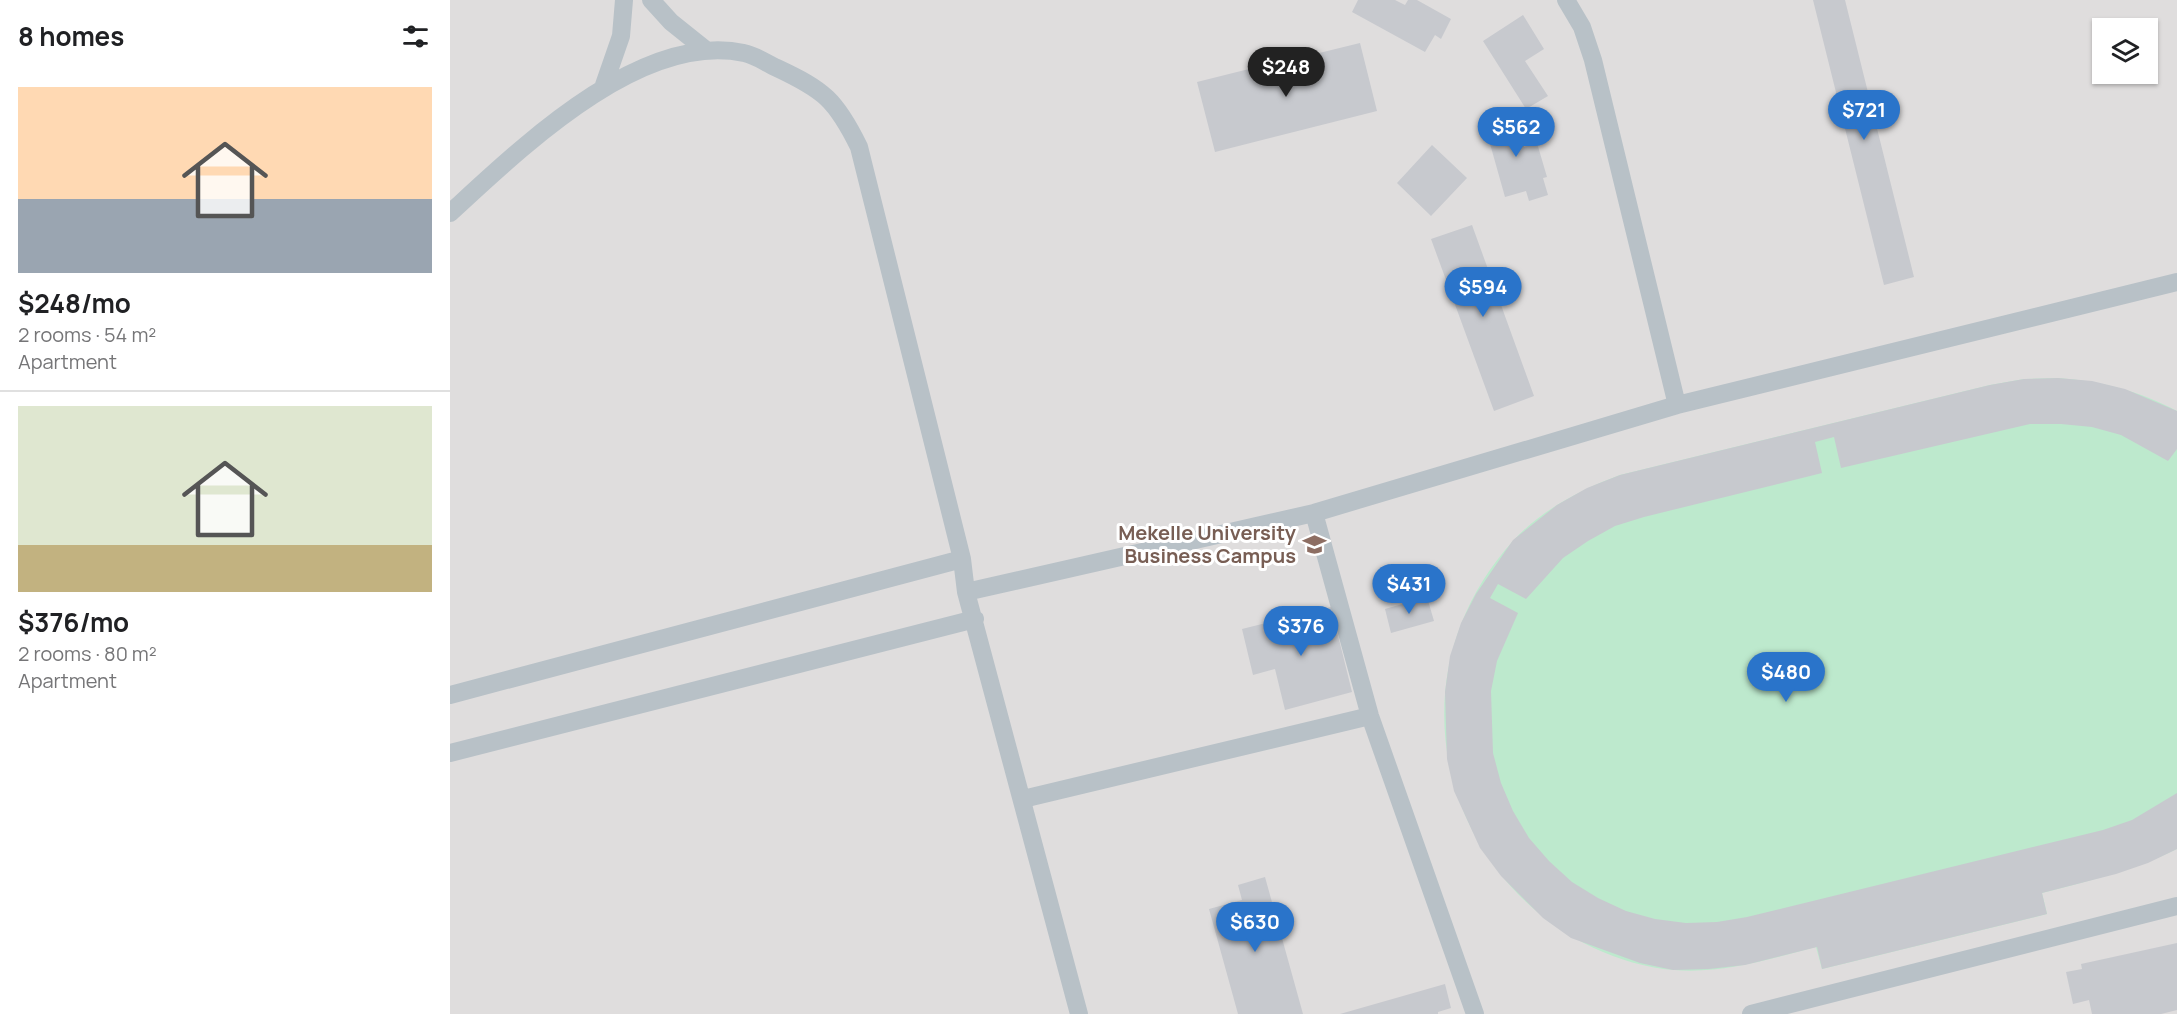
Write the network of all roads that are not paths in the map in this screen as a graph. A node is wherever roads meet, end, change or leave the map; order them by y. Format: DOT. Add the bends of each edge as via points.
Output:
graph roads {
  1 [pos="624,0"];
  2 [pos="651,0"];
  3 [pos="1566,0"];
  4 [pos="706,50"];
  5 [pos="604,86"];
  6 [pos="450,213"];
  7 [pos="2177,282"];
  8 [pos="1677,405"];
  9 [pos="1314,513"];
  10 [pos="962,559"];
  11 [pos="966,592"];
  12 [pos="975,619"];
  13 [pos="450,695"];
  14 [pos="1370,716"];
  15 [pos="450,753"];
  16 [pos="1023,799"];
  17 [pos="2177,906"];
  18 [pos="1079,1014"];
  19 [pos="1475,1014"];
  20 [pos="1751,1014"];
  1 -- 5 [label="lane" via="621,36"];
  2 -- 4 [label="lane"];
  3 -- 8 [label="lane" via="1582,27 1593,60"];
  4 -- 5 [label="lane" via="660,61"];
  4 -- 10 [label="lane" via="745,53 814,86 842,113 859,147"];
  5 -- 6 [label="lane"];
  7 -- 8 [label="lane"];
  8 -- 9 [label="lane"];
  9 -- 11 [label="lane"];
  9 -- 14 [label="lane"];
  10 -- 11 [label="lane"];
  10 -- 13 [label="lane"];
  11 -- 12 [label="lane"];
  12 -- 15 [label="lane"];
  12 -- 16 [label="lane"];
  14 -- 16 [label="lane"];
  14 -- 19 [label="lane"];
  16 -- 18 [label="lane"];
  17 -- 20 [label="lane"];
}
